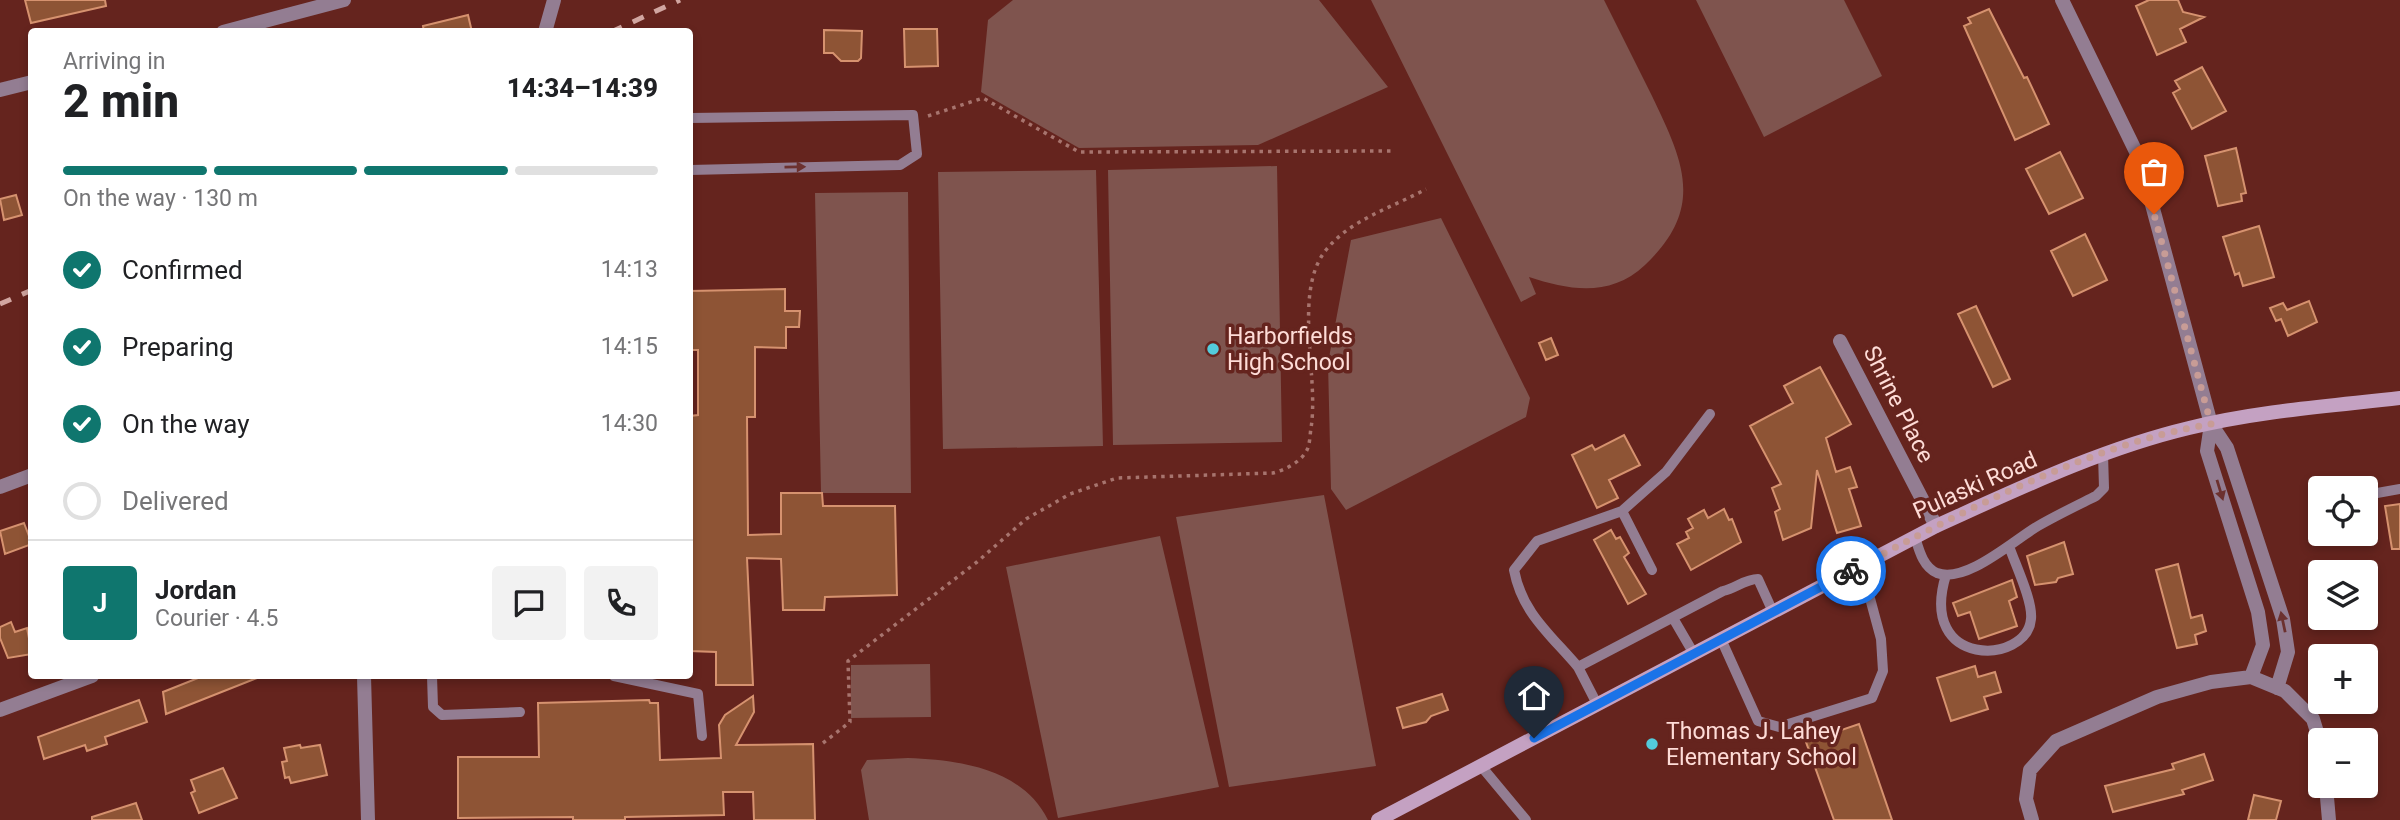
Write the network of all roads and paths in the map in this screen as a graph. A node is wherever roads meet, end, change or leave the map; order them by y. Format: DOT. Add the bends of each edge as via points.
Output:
graph roads {
  1 [pos="344,0"];
  2 [pos="554,0"];
  3 [pos="2063,0"];
  4 [pos="238,28"];
  5 [pos="546,28"];
  6 [pos="28,83"];
  7 [pos="0,90"];
  8 [pos="928,117"];
  9 [pos="693,118"];
  10 [pos="1391,151"];
  11 [pos="693,170"];
  12 [pos="1426,189"];
  13 [pos="1840,341"];
  14 [pos="2400,398"];
  15 [pos="1710,414"];
  16 [pos="2211,424"];
  17 [pos="2103,454"];
  18 [pos="28,476"];
  19 [pos="0,487"];
  20 [pos="2400,489"];
  21 [pos="2378,493"];
  22 [pos="1622,511"];
  23 [pos="1936,526"];
  24 [pos="1915,537"];
  25 [pos="2009,546"];
  26 [pos="1861,565"];
  27 [pos="1652,570"];
  28 [pos="1946,575"];
  29 [pos="1773,612"];
  30 [pos="1673,618"];
  31 [pos="1721,639"];
  32 [pos="1694,654"];
  33 [pos="1578,667"];
  34 [pos="2251,677"];
  35 [pos="84,679"];
  36 [pos="364,679"];
  37 [pos="432,679"];
  38 [pos="628,679"];
  39 [pos="2277,688"];
  40 [pos="1597,704"];
  41 [pos="0,710"];
  42 [pos="520,712"];
  43 [pos="2316,728"];
  44 [pos="702,736"];
  45 [pos="823,743"];
  46 [pos="1481,766"];
  47 [pos="2327,798"];
  48 [pos="368,820"];
  49 [pos="1378,820"];
  50 [pos="1527,820"];
  51 [pos="2032,820"];
  52 [pos="2329,820"];
  1 -- 4 [label="street"];
  2 -- 5 [label="street"];
  3 -- 16 [label="street" via="2140,160"];
  6 -- 7 [label="street"];
  8 -- 10 [label="path" via="984,98 1079,152"];
  11 -- 9 [label="lane, one-way" via="900,165 917,153 913,115"];
  12 -- 45 [label="path" via="1352,225 1323,254 1312,281 1313,411 1307,450 1288,469 1117,478 1070,494 1026,519 848,661 850,722"];
  13 -- 23 [label="street, Shrine Place"];
  14 -- 16 [label="main road, Pulaski Road"];
  15 -- 22 [label="lane" via="1666,472"];
  16 -- 17 [label="main road, Pulaski Road"];
  16 -- 34 [label="street, one-way" via="2207,451 2258,612 2263,645"];
  39 -- 16 [label="street, one-way" via="2288,652 2283,619 2227,449"];
  17 -- 23 [label="main road, Pulaski Road"];
  17 -- 25 [label="lane" via="2104,488 2096,496"];
  18 -- 19 [label="street"];
  20 -- 21 [label="lane"];
  22 -- 27 [label="lane"];
  22 -- 33 [label="lane" via="1537,541 1514,570 1518,594 1535,620"];
  23 -- 24 [label="main road, Pulaski Road"];
  24 -- 26 [label="main road, Pulaski Road"];
  24 -- 28 [label="lane" via="1926,565"];
  25 -- 28 [label="lane" via="1984,562"];
  25 -- 28 [label="lane" via="2031,619 2017,642 1983,651 1965,648 1950,637 1940,596"];
  26 -- 29 [label="main road, Pulaski Road"];
  26 -- 31 [label="lane" via="1881,639 1883,671 1872,698 1779,727 1758,721"];
  29 -- 30 [label="lane" via="1758,579 1748,579"];
  29 -- 31 [label="main road, Pulaski Road"];
  30 -- 32 [label="lane"];
  30 -- 33 [label="lane"];
  31 -- 32 [label="main road, Pulaski Road"];
  32 -- 40 [label="main road, Pulaski Road"];
  33 -- 40 [label="lane"];
  34 -- 39 [label="street"];
  34 -- 51 [label="street" via="2157,697 2056,741 2030,770 2026,799"];
  35 -- 41 [label="street"];
  36 -- 48 [label="street"];
  37 -- 42 [label="lane" via="433,707 442,715"];
  38 -- 44 [label="lane" via="698,694"];
  39 -- 43 [label="street" via="2313,719"];
  40 -- 46 [label="main road, Pulaski Road"];
  46 -- 49 [label="main road, Pulaski Road"];
  46 -- 50 [label="lane"];
  47 -- 52 [label="street"];
}
